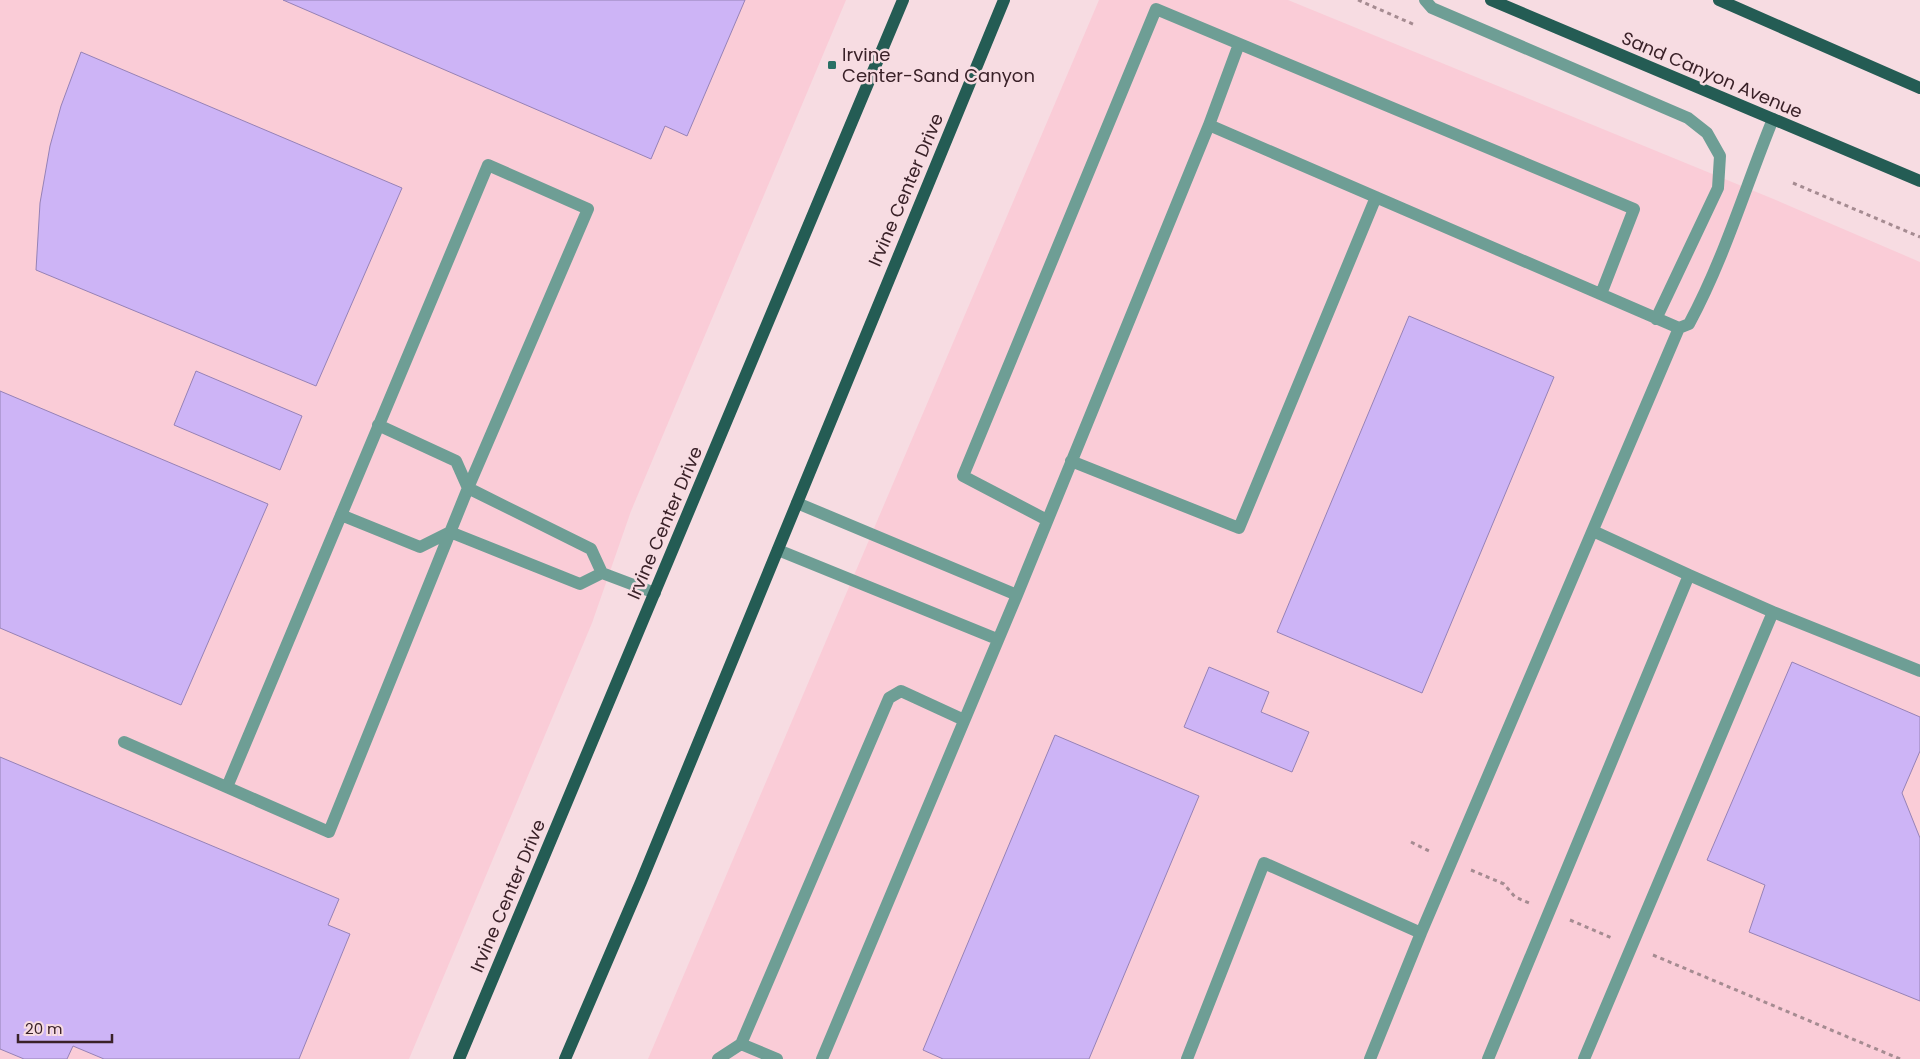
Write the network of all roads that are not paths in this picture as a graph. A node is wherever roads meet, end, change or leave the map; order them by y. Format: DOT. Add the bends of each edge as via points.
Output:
graph roads {
  1 [pos="903,0"];
  2 [pos="1004,0"];
  3 [pos="1426,0"];
  4 [pos="1491,0"];
  5 [pos="1719,0"];
  6 [pos="1239,44"];
  7 [pos="1920,88"];
  8 [pos="1773,119"];
  9 [pos="1209,125"];
  10 [pos="1920,181"];
  11 [pos="1376,197"];
  12 [pos="1601,294"];
  13 [pos="1656,318"];
  14 [pos="1679,328"];
  15 [pos="378,425"];
  16 [pos="1071,461"];
  17 [pos="468,488"];
  18 [pos="797,503"];
  19 [pos="340,514"];
  20 [pos="1047,520"];
  21 [pos="1593,531"];
  22 [pos="450,532"];
  23 [pos="778,550"];
  24 [pos="602,573"];
  25 [pos="1689,575"];
  26 [pos="654,592"];
  27 [pos="1017,595"];
  28 [pos="1773,612"];
  29 [pos="997,639"];
  30 [pos="1920,670"];
  31 [pos="964,720"];
  32 [pos="124,742"];
  33 [pos="227,787"];
  34 [pos="1421,933"];
  35 [pos="741,1044"];
  36 [pos="458,1059"];
  37 [pos="565,1059"];
  38 [pos="718,1059"];
  39 [pos="777,1059"];
  40 [pos="822,1059"];
  41 [pos="1186,1059"];
  42 [pos="1370,1059"];
  43 [pos="1488,1059"];
  44 [pos="1584,1059"];
  1 -- 26 [label="main road, Irvine Center Drive"];
  2 -- 18 [label="main road, Irvine Center Drive"];
  3 -- 13 [label="lane" via="1432,8 1688,118 1707,134 1720,156 1718,188"];
  4 -- 8 [label="main road, Sand Canyon Avenue"];
  5 -- 7 [label="main road"];
  6 -- 9 [label="lane"];
  6 -- 12 [label="lane" via="1634,209"];
  6 -- 20 [label="lane" via="1156,9 963,476"];
  8 -- 10 [label="main road, Sand Canyon Avenue"];
  8 -- 14 [label="lane" via="1706,293 1689,324"];
  9 -- 11 [label="lane"];
  9 -- 16 [label="lane"];
  11 -- 12 [label="lane"];
  11 -- 16 [label="lane" via="1240,528"];
  12 -- 13 [label="lane"];
  13 -- 14 [label="lane"];
  14 -- 21 [label="lane"];
  15 -- 17 [label="lane" via="456,461"];
  15 -- 17 [label="lane" via="488,165 588,209"];
  15 -- 19 [label="lane"];
  16 -- 20 [label="lane"];
  17 -- 22 [label="lane"];
  17 -- 24 [label="lane" via="591,549"];
  18 -- 23 [label="main road, Irvine Center Drive"];
  18 -- 27 [label="lane"];
  19 -- 22 [label="lane" via="420,547"];
  19 -- 33 [label="lane"];
  20 -- 27 [label="lane"];
  21 -- 25 [label="lane"];
  21 -- 34 [label="lane"];
  22 -- 24 [label="lane" via="580,584"];
  22 -- 33 [label="lane" via="329,832"];
  23 -- 29 [label="lane"];
  23 -- 37 [label="main road, Irvine Center Drive"];
  24 -- 26 [label="lane"];
  25 -- 28 [label="lane"];
  25 -- 43 [label="lane"];
  26 -- 36 [label="main road, Irvine Center Drive"];
  27 -- 29 [label="lane"];
  28 -- 30 [label="lane"];
  28 -- 44 [label="lane"];
  29 -- 31 [label="lane"];
  31 -- 35 [label="lane" via="901,691 889,698"];
  31 -- 40 [label="lane"];
  32 -- 33 [label="lane"];
  34 -- 41 [label="lane" via="1264,863"];
  34 -- 42 [label="lane"];
  35 -- 38 [label="lane"];
  35 -- 39 [label="lane"];
}
